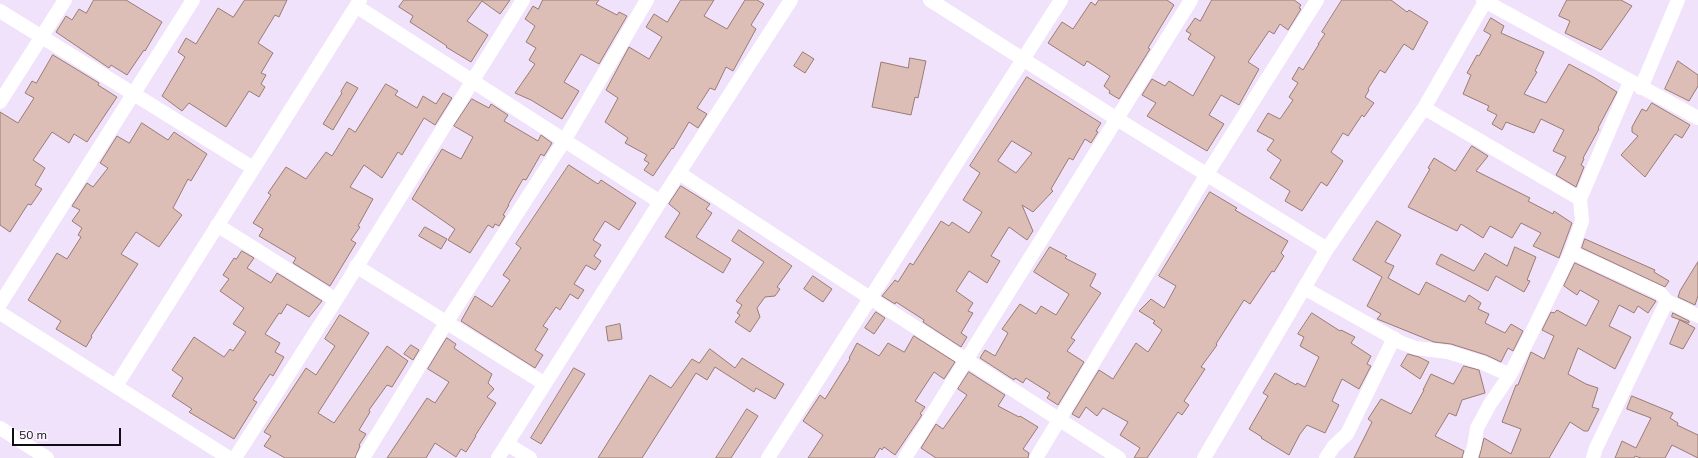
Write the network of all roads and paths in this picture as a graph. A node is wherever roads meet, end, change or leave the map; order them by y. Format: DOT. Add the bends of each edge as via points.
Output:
graph roads {
  1 [pos="65,0"];
  2 [pos="193,0"];
  3 [pos="523,0"];
  4 [pos="647,0"];
  5 [pos="791,0"];
  6 [pos="932,0"];
  7 [pos="1061,0"];
  8 [pos="1191,0"];
  9 [pos="1317,0"];
  10 [pos="1484,0"];
  11 [pos="1678,0"];
  12 [pos="358,3"];
  13 [pos="0,11"];
  14 [pos="42,37"];
  15 [pos="1023,59"];
  16 [pos="472,82"];
  17 [pos="1636,85"];
  18 [pos="134,94"];
  19 [pos="0,102"];
  20 [pos="1424,108"];
  21 [pos="1698,118"];
  22 [pos="1117,119"];
  23 [pos="564,142"];
  24 [pos="253,168"];
  25 [pos="679,173"];
  26 [pos="1207,174"];
  27 [pos="1580,199"];
  28 [pos="660,202"];
  29 [pos="218,225"];
  30 [pos="1327,249"];
  31 [pos="1571,252"];
  32 [pos="356,266"];
  33 [pos="1304,288"];
  34 [pos="870,298"];
  35 [pos="336,300"];
  36 [pos="1667,301"];
  37 [pos="0,304"];
  38 [pos="0,312"];
  39 [pos="1698,316"];
  40 [pos="446,323"];
  41 [pos="1394,338"];
  42 [pos="966,360"];
  43 [pos="1510,375"];
  44 [pos="545,384"];
  45 [pos="116,386"];
  46 [pos="1060,420"];
  47 [pos="0,428"];
  48 [pos="507,444"];
  49 [pos="47,458"];
  50 [pos="229,458"];
  51 [pos="235,458"];
  52 [pos="364,458"];
  53 [pos="498,458"];
  54 [pos="530,458"];
  55 [pos="768,458"];
  56 [pos="905,458"];
  57 [pos="1036,458"];
  58 [pos="1119,458"];
  59 [pos="1204,458"];
  60 [pos="1326,458"];
  61 [pos="1470,458"];
  62 [pos="1593,458"];
  1 -- 14 [label="street"];
  2 -- 18 [label="street"];
  3 -- 16 [label="street"];
  4 -- 23 [label="street"];
  5 -- 25 [label="street"];
  6 -- 15 [label="street"];
  7 -- 15 [label="street"];
  8 -- 22 [label="street"];
  9 -- 26 [label="street"];
  10 -- 17 [label="street"];
  10 -- 20 [label="street"];
  11 -- 17 [label="street"];
  12 -- 16 [label="street"];
  12 -- 24 [label="street"];
  13 -- 14 [label="street"];
  14 -- 18 [label="street"];
  14 -- 19 [label="street"];
  15 -- 22 [label="street"];
  15 -- 34 [label="street"];
  16 -- 23 [label="street"];
  16 -- 32 [label="street"];
  17 -- 21 [label="street"];
  17 -- 27 [label="street"];
  18 -- 24 [label="street"];
  18 -- 37 [label="street"];
  20 -- 27 [label="street"];
  20 -- 30 [label="street"];
  22 -- 26 [label="street"];
  22 -- 42 [label="street"];
  23 -- 28 [label="street"];
  23 -- 40 [label="street"];
  24 -- 29 [label="street"];
  25 -- 28 [label="street"];
  25 -- 34 [label="street"];
  26 -- 30 [label="street"];
  26 -- 46 [label="street"];
  27 -- 31 [label="street" via="1582,222"];
  28 -- 44 [label="street"];
  29 -- 35 [label="street"];
  29 -- 45 [label="street"];
  30 -- 33 [label="street"];
  31 -- 36 [label="street" via="1660,293"];
  31 -- 43 [label="street"];
  32 -- 35 [label="street"];
  32 -- 40 [label="street"];
  33 -- 41 [label="street"];
  33 -- 59 [label="street"];
  34 -- 42 [label="street"];
  34 -- 55 [label="street"];
  35 -- 51 [label="street"];
  36 -- 39 [label="street"];
  36 -- 62 [label="street"];
  38 -- 45 [label="street"];
  40 -- 44 [label="street"];
  40 -- 52 [label="street"];
  41 -- 43 [label="street" via="1416,348 1448,352"];
  41 -- 60 [label="street" via="1347,434"];
  42 -- 46 [label="street"];
  42 -- 56 [label="street"];
  43 -- 61 [label="street" via="1476,428"];
  44 -- 48 [label="street"];
  45 -- 50 [label="street"];
  46 -- 57 [label="street"];
  46 -- 58 [label="street"];
  47 -- 49 [label="street"];
  48 -- 53 [label="street"];
  48 -- 54 [label="street"];
}
